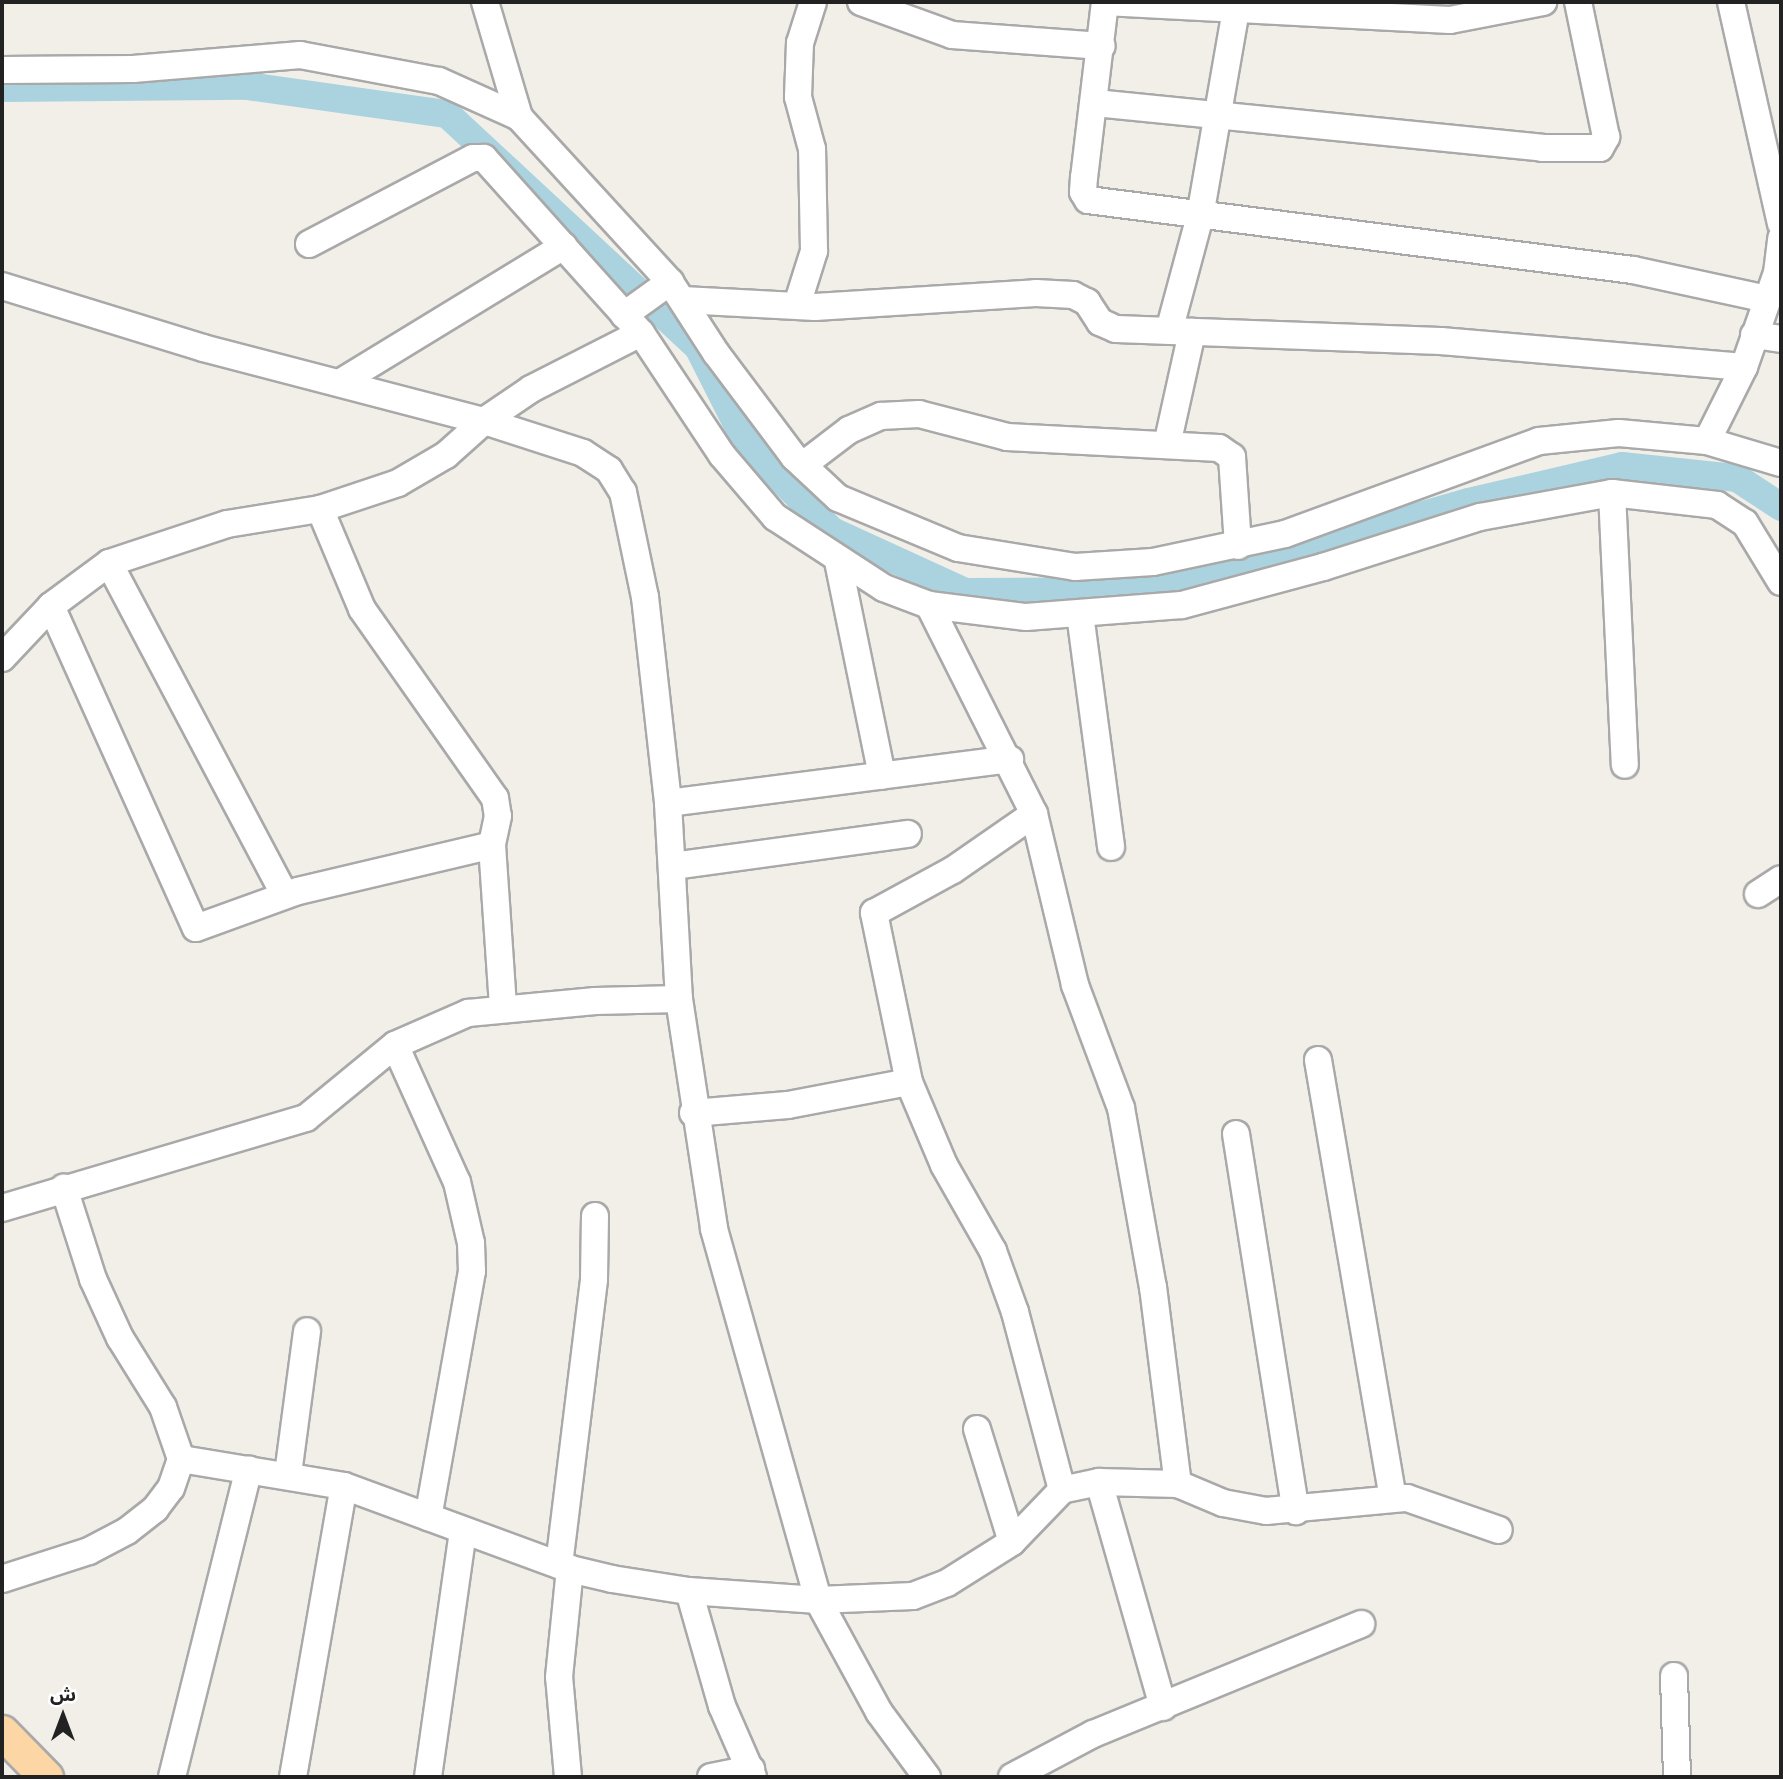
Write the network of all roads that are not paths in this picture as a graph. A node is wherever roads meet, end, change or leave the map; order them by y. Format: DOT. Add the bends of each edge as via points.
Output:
graph roads {
  1 [pos="485,2"];
  2 [pos="813,2"];
  3 [pos="861,2"];
  4 [pos="1105,2"];
  5 [pos="1543,2"];
  6 [pos="1578,2"];
  7 [pos="1731,2"];
  8 [pos="1236,10"];
  9 [pos="1448,11"];
  10 [pos="1102,46"];
  11 [pos="2,68"];
  12 [pos="1095,103"];
  13 [pos="1220,115"];
  14 [pos="519,117"];
  15 [pos="1200,216"];
  16 [pos="1781,223"];
  17 [pos="1781,238"];
  18 [pos="309,244"];
  19 [pos="564,246"];
  20 [pos="1779,274"];
  21 [pos="2,286"];
  22 [pos="671,291"];
  23 [pos="1767,299"];
  24 [pos="797,305"];
  25 [pos="632,320"];
  26 [pos="1180,332"];
  27 [pos="1754,335"];
  28 [pos="1781,339"];
  29 [pos="1744,367"];
  30 [pos="341,382"];
  31 [pos="484,421"];
  32 [pos="1707,441"];
  33 [pos="1167,445"];
  34 [pos="1780,460"];
  35 [pos="803,466"];
  36 [pos="1612,493"];
  37 [pos="320,509"];
  38 [pos="1238,546"];
  39 [pos="838,561"];
  40 [pos="108,563"];
  41 [pos="1781,582"];
  42 [pos="929,605"];
  43 [pos="51,607"];
  44 [pos="1080,614"];
  45 [pos="2,658"];
  46 [pos="1010,759"];
  47 [pos="1625,765"];
  48 [pos="882,776"];
  49 [pos="668,803"];
  50 [pos="1034,814"];
  51 [pos="908,834"];
  52 [pos="492,845"];
  53 [pos="1111,847"];
  54 [pos="673,866"];
  55 [pos="1781,879"];
  56 [pos="1758,894"];
  57 [pos="285,895"];
  58 [pos="679,999"];
  59 [pos="503,1008"];
  60 [pos="395,1045"];
  61 [pos="1318,1060"];
  62 [pos="909,1082"];
  63 [pos="693,1113"];
  64 [pos="1237,1134"];
  65 [pos="64,1188"];
  66 [pos="2,1209"];
  67 [pos="595,1216"];
  68 [pos="307,1331"];
  69 [pos="977,1429"];
  70 [pos="181,1460"];
  71 [pos="249,1469"];
  72 [pos="288,1474"];
  73 [pos="1099,1482"];
  74 [pos="1178,1484"];
  75 [pos="344,1486"];
  76 [pos="1062,1490"];
  77 [pos="1393,1499"];
  78 [pos="1296,1511"];
  79 [pos="428,1517"];
  80 [pos="1499,1530"];
  81 [pos="463,1532"];
  82 [pos="1012,1542"];
  83 [pos="564,1567"];
  84 [pos="2,1579"];
  85 [pos="689,1591"];
  86 [pos="818,1600"];
  87 [pos="1361,1624"];
  88 [pos="1674,1676"];
  89 [pos="1163,1707"];
  90 [pos="2,1732"];
  91 [pos="752,1773"];
  92 [pos="46,1777"];
  93 [pos="172,1777"];
  94 [pos="293,1777"];
  95 [pos="428,1777"];
  96 [pos="568,1777"];
  97 [pos="711,1777"];
  98 [pos="927,1777"];
  99 [pos="1012,1777"];
  100 [pos="1677,1777"];
  1 -- 14 [label="street"];
  2 -- 24 [label="street" via="800,43 798,97 812,149 814,251"];
  3 -- 10 [label="street" via="952,35"];
  4 -- 8 [label="street"];
  4 -- 10 [label="street"];
  5 -- 9 [label="street"];
  6 -- 13 [label="street" via="1606,137 1600,148 1542,148"];
  7 -- 16 [label="street"];
  8 -- 9 [label="street"];
  8 -- 13 [label="street"];
  10 -- 12 [label="street"];
  11 -- 14 [label="street" via="133,69 300,55 439,81"];
  12 -- 13 [label="street"];
  12 -- 15 [label="street" via="1084,177 1083,192 1088,200"];
  13 -- 15 [label="street"];
  14 -- 22 [label="street"];
  15 -- 23 [label="street" via="1633,270"];
  15 -- 26 [label="street"];
  17 -- 20 [label="street"];
  18 -- 19 [label="street" via="480,158"];
  19 -- 25 [label="street"];
  19 -- 30 [label="street"];
  20 -- 23 [label="street"];
  21 -- 30 [label="street" via="204,348"];
  22 -- 24 [label="street"];
  22 -- 25 [label="street"];
  22 -- 35 [label="street"];
  23 -- 27 [label="street"];
  24 -- 26 [label="street" via="1073,295 1087,302 1100,322 1116,329"];
  25 -- 31 [label="street"];
  25 -- 39 [label="street" via="722,456 775,517"];
  26 -- 29 [label="street" via="1441,341"];
  26 -- 33 [label="street"];
  27 -- 28 [label="street"];
  27 -- 29 [label="street"];
  29 -- 32 [label="street"];
  30 -- 31 [label="street"];
  31 -- 37 [label="street" via="446,456 398,483"];
  31 -- 49 [label="street" via="583,453 609,470 623,492 645,597"];
  32 -- 34 [label="street"];
  32 -- 38 [label="street" via="1619,433 1539,440 1284,534"];
  33 -- 35 [label="street" via="1007,437 919,414 881,416 849,430"];
  33 -- 38 [label="street" via="1219,448 1229,453"];
  35 -- 38 [label="street" via="838,498 958,548 1011,559 1075,567 1153,562"];
  36 -- 41 [label="street" via="1717,505 1745,523"];
  36 -- 44 [label="street" via="1480,517 1323,568 1182,605"];
  36 -- 47 [label="street"];
  37 -- 40 [label="street" via="227,524"];
  37 -- 52 [label="street" via="362,609 495,798 498,816"];
  39 -- 42 [label="street" via="884,588"];
  39 -- 48 [label="street"];
  40 -- 43 [label="street"];
  40 -- 57 [label="street"];
  42 -- 44 [label="street" via="1026,617"];
  42 -- 46 [label="street"];
  43 -- 45 [label="street"];
  43 -- 57 [label="street" via="195,928"];
  44 -- 53 [label="street"];
  46 -- 48 [label="street"];
  46 -- 50 [label="street"];
  48 -- 49 [label="street"];
  49 -- 54 [label="street"];
  50 -- 62 [label="street" via="953,870 874,913"];
  50 -- 74 [label="street" via="1075,985 1121,1108 1153,1287"];
  51 -- 54 [label="street"];
  52 -- 57 [label="street"];
  52 -- 59 [label="street"];
  54 -- 58 [label="street"];
  55 -- 56 [label="street"];
  58 -- 59 [label="street"];
  58 -- 63 [label="street"];
  59 -- 60 [label="street" via="468,1013"];
  60 -- 65 [label="street" via="306,1118"];
  60 -- 79 [label="street" via="457,1182 471,1243 472,1271"];
  61 -- 77 [label="street"];
  62 -- 63 [label="street" via="788,1105"];
  62 -- 76 [label="street" via="944,1165 993,1251 1015,1312"];
  63 -- 86 [label="street" via="714,1229"];
  64 -- 78 [label="street"];
  65 -- 66 [label="street"];
  65 -- 70 [label="street" via="93,1279 120,1338 163,1407"];
  67 -- 83 [label="street" via="594,1279"];
  68 -- 72 [label="street"];
  69 -- 82 [label="street"];
  70 -- 71 [label="street"];
  70 -- 84 [label="street" via="170,1489 155,1509 127,1531 89,1551"];
  71 -- 72 [label="street"];
  71 -- 93 [label="street"];
  72 -- 75 [label="street"];
  73 -- 74 [label="street"];
  73 -- 76 [label="street"];
  73 -- 89 [label="street"];
  74 -- 78 [label="street" via="1223,1503"];
  75 -- 79 [label="street"];
  75 -- 94 [label="street"];
  76 -- 82 [label="street"];
  77 -- 78 [label="street"];
  77 -- 80 [label="street" via="1437,1507"];
  79 -- 81 [label="street"];
  81 -- 83 [label="street"];
  81 -- 95 [label="street"];
  82 -- 86 [label="street" via="947,1583 913,1596"];
  83 -- 85 [label="street"];
  83 -- 96 [label="street" via="559,1677"];
  85 -- 86 [label="street"];
  85 -- 91 [label="street" via="722,1706"];
  86 -- 98 [label="street" via="879,1713"];
  87 -- 89 [label="street"];
  88 -- 100 [label="street"];
  89 -- 99 [label="street" via="1093,1734"];
  90 -- 92 [label="main road"];
  91 -- 97 [label="street"];
}
